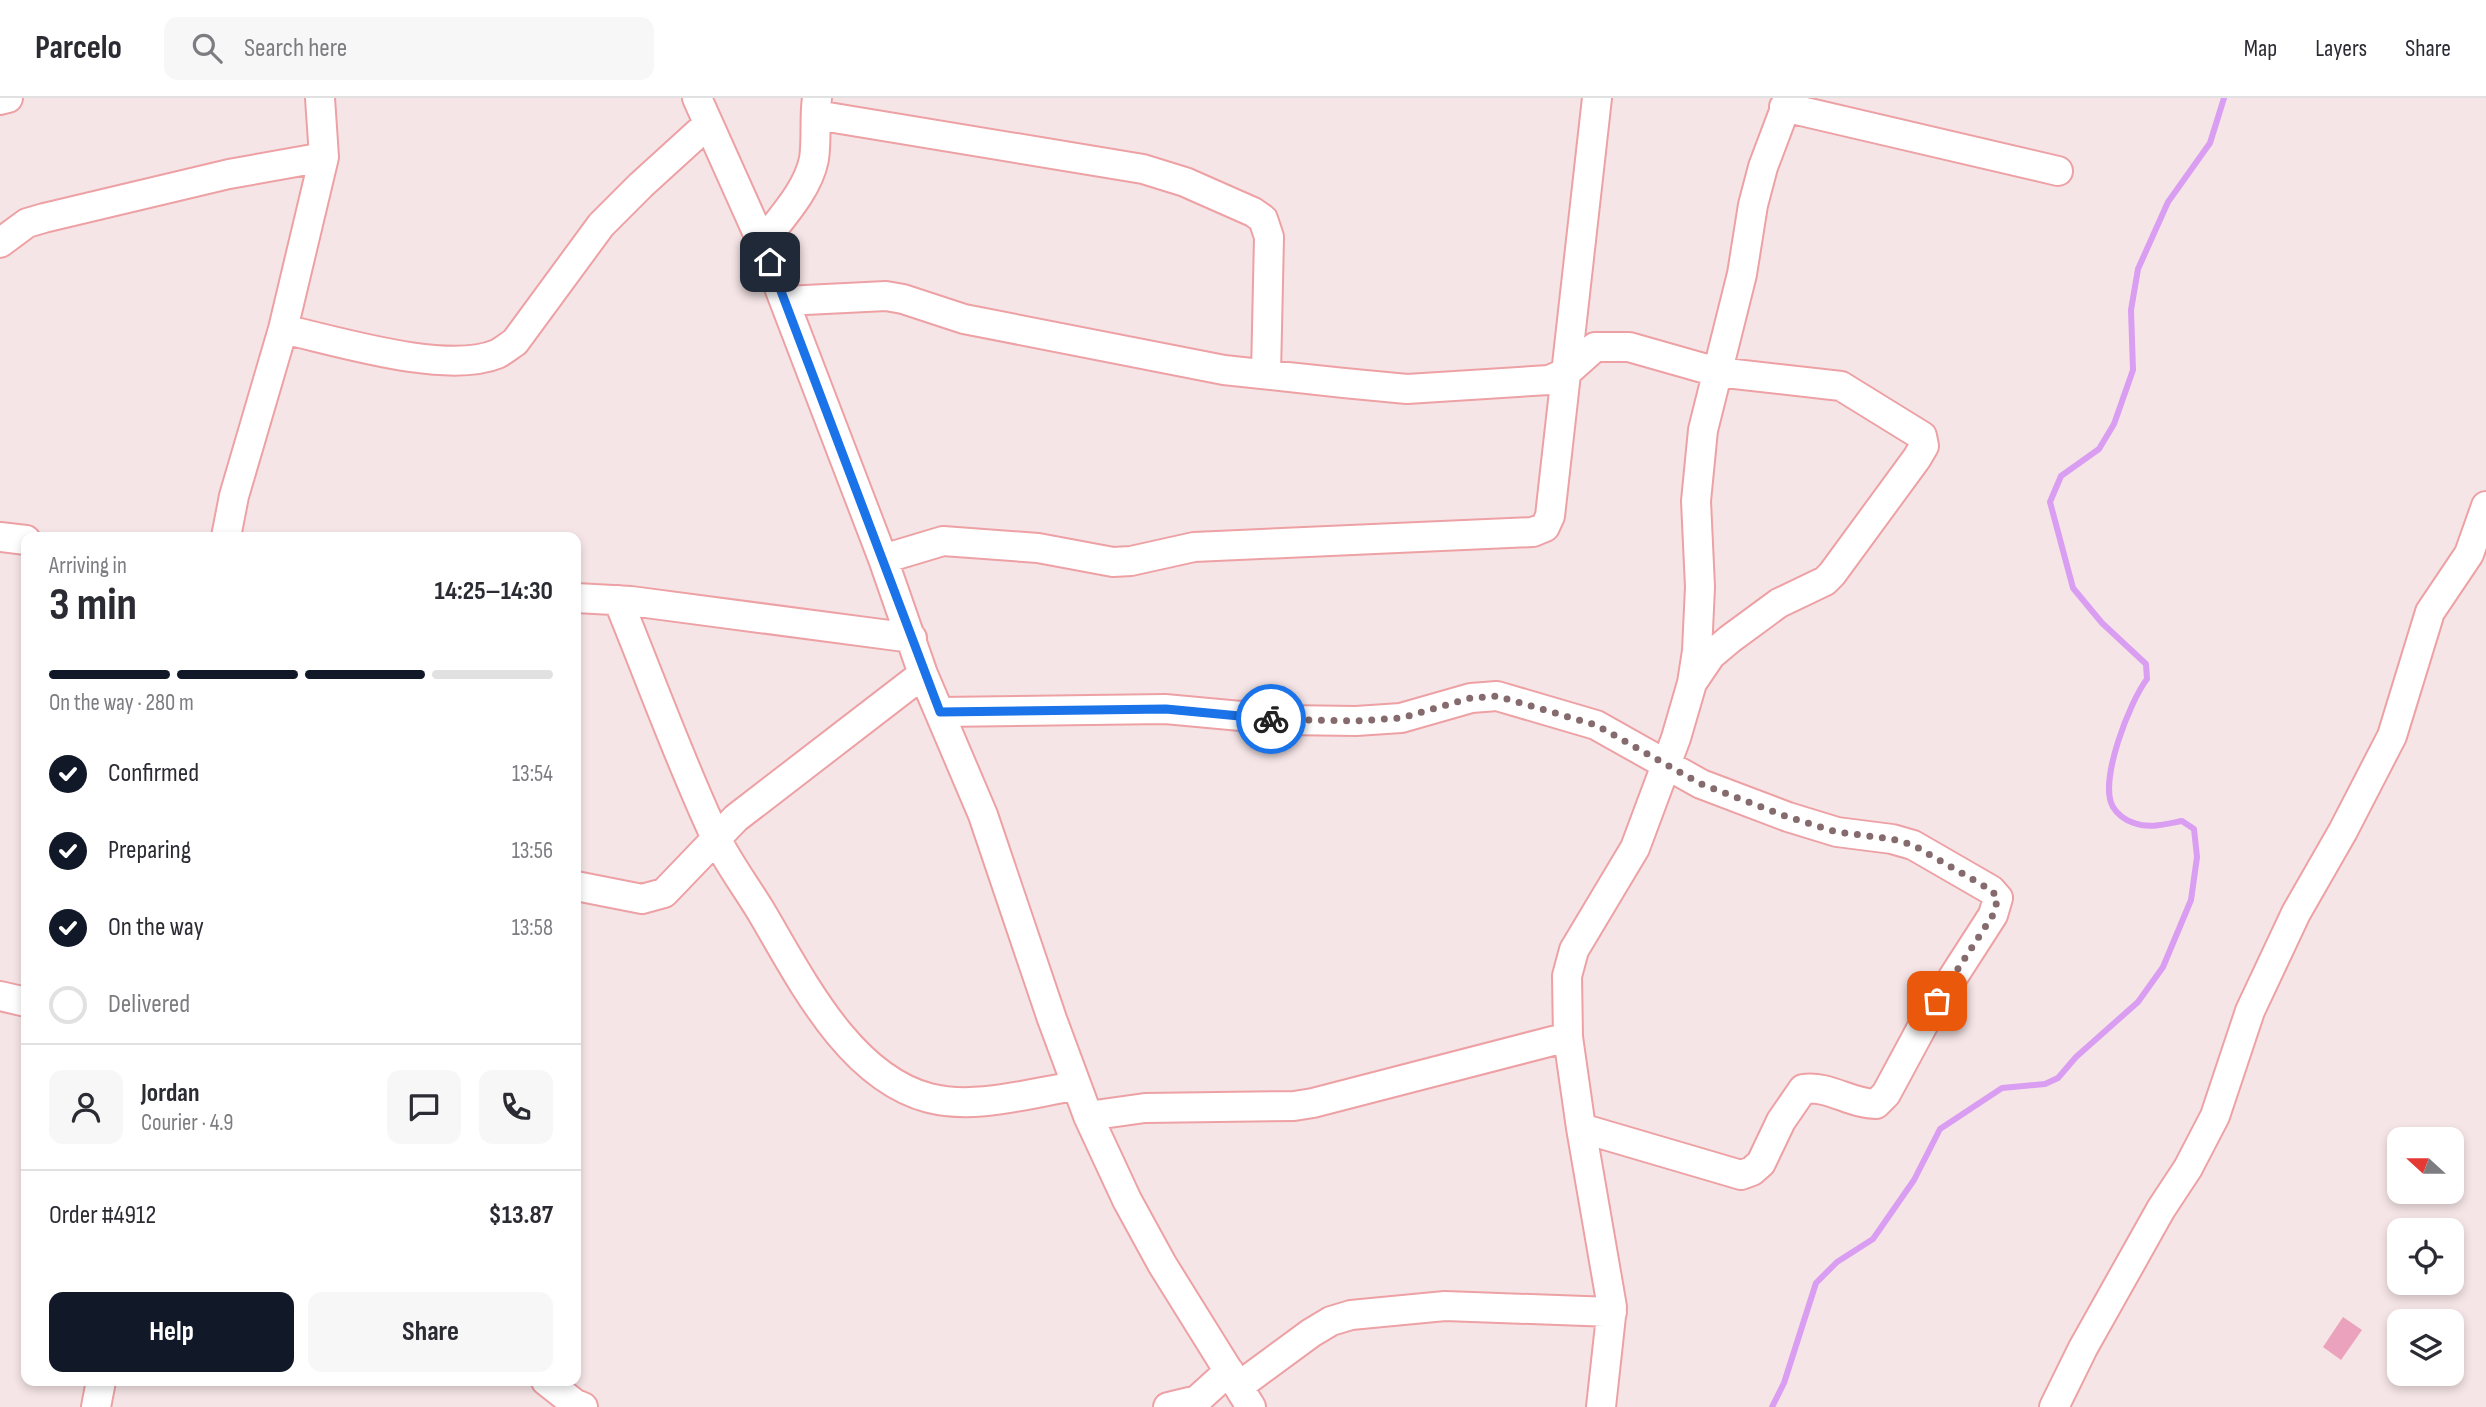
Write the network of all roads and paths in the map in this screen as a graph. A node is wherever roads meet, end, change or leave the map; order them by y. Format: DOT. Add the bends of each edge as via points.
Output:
graph roads {
  1 [pos="8,98"];
  2 [pos="320,98"];
  3 [pos="697,98"];
  4 [pos="1597,98"];
  5 [pos="0,100"];
  6 [pos="1787,102"];
  7 [pos="816,107"];
  8 [pos="708,124"];
  9 [pos="324,157"];
  10 [pos="2058,171"];
  11 [pos="0,243"];
  12 [pos="762,243"];
  13 [pos="785,301"];
  14 [pos="283,329"];
  15 [pos="1567,372"];
  16 [pos="1717,372"];
  17 [pos="1266,374"];
  18 [pos="2486,506"];
  19 [pos="227,532"];
  20 [pos="0,537"];
  21 [pos="21,539"];
  22 [pos="883,559"];
  23 [pos="581,598"];
  24 [pos="618,600"];
  25 [pos="912,638"];
  26 [pos="923,674"];
  27 [pos="1692,683"];
  28 [pos="940,712"];
  29 [pos="1665,766"];
  30 [pos="716,838"];
  31 [pos="581,887"];
  32 [pos="0,996"];
  33 [pos="21,1001"];
  34 [pos="1568,1037"];
  35 [pos="1076,1086"];
  36 [pos="1088,1116"];
  37 [pos="1581,1128"];
  38 [pos="1612,1312"];
  39 [pos="100,1386"];
  40 [pos="541,1386"];
  41 [pos="552,1386"];
  42 [pos="1240,1388"];
  43 [pos="96,1407"];
  44 [pos="548,1407"];
  45 [pos="583,1407"];
  46 [pos="1168,1407"];
  47 [pos="1601,1407"];
  48 [pos="2054,1407"];
  1 -- 5 [label="street"];
  2 -- 9 [label="street"];
  3 -- 8 [label="street"];
  4 -- 15 [label="street"];
  6 -- 10 [label="street"];
  6 -- 16 [label="street" via="1753,205 1742,274"];
  7 -- 12 [label="street" via="810,172"];
  7 -- 17 [label="street" via="1143,169 1253,212 1263,219 1269,237"];
  8 -- 12 [label="street"];
  8 -- 14 [label="street" via="601,225 515,342 498,354 433,360"];
  9 -- 11 [label="street" via="229,174 44,218 27,223"];
  9 -- 14 [label="street"];
  12 -- 13 [label="street"];
  13 -- 17 [label="street" via="886,296 964,319 1224,370"];
  13 -- 22 [label="street"];
  14 -- 19 [label="street"];
  15 -- 16 [label="street" via="1589,350 1611,345"];
  15 -- 17 [label="street" via="1549,380 1408,389"];
  15 -- 22 [label="street" via="1550,516 1540,530 1194,547 1112,562 1038,548 943,541"];
  16 -- 27 [label="street" via="1699,460 1698,625"];
  16 -- 27 [label="street" via="1841,386 1925,442 1832,574 1779,603 1730,639"];
  18 -- 48 [label="street" via="2469,554 2430,612 2392,736 2296,913 2250,1011 2215,1116 2082,1348"];
  20 -- 21 [label="street"];
  22 -- 25 [label="street"];
  23 -- 24 [label="street"];
  24 -- 25 [label="street"];
  24 -- 30 [label="street"];
  25 -- 26 [label="street"];
  26 -- 28 [label="street"];
  26 -- 30 [label="street"];
  27 -- 29 [label="street"];
  28 -- 29 [label="street" via="1166,709 1284,720 1356,721 1401,718 1471,698 1497,696 1596,725"];
  28 -- 35 [label="street" via="983,815"];
  29 -- 34 [label="street" via="1635,848 1570,962"];
  29 -- 37 [label="street" via="1797,820 1913,845 1991,890 1998,903 1886,1094 1876,1104 1813,1087 1803,1089 1752,1171 1741,1175"];
  30 -- 31 [label="street" via="673,884 654,897 611,895"];
  30 -- 35 [label="street" via="812,994 861,1058 883,1076 900,1087 954,1102"];
  32 -- 33 [label="street"];
  34 -- 36 [label="street" via="1294,1106 1145,1108"];
  34 -- 37 [label="street"];
  35 -- 36 [label="street"];
  36 -- 42 [label="street" via="1156,1253"];
  37 -- 38 [label="street"];
  38 -- 42 [label="street" via="1444,1306 1351,1315 1311,1333"];
  38 -- 47 [label="street"];
  39 -- 43 [label="street"];
  40 -- 44 [label="street"];
  41 -- 45 [label="street"];
  42 -- 46 [label="street"];
}
